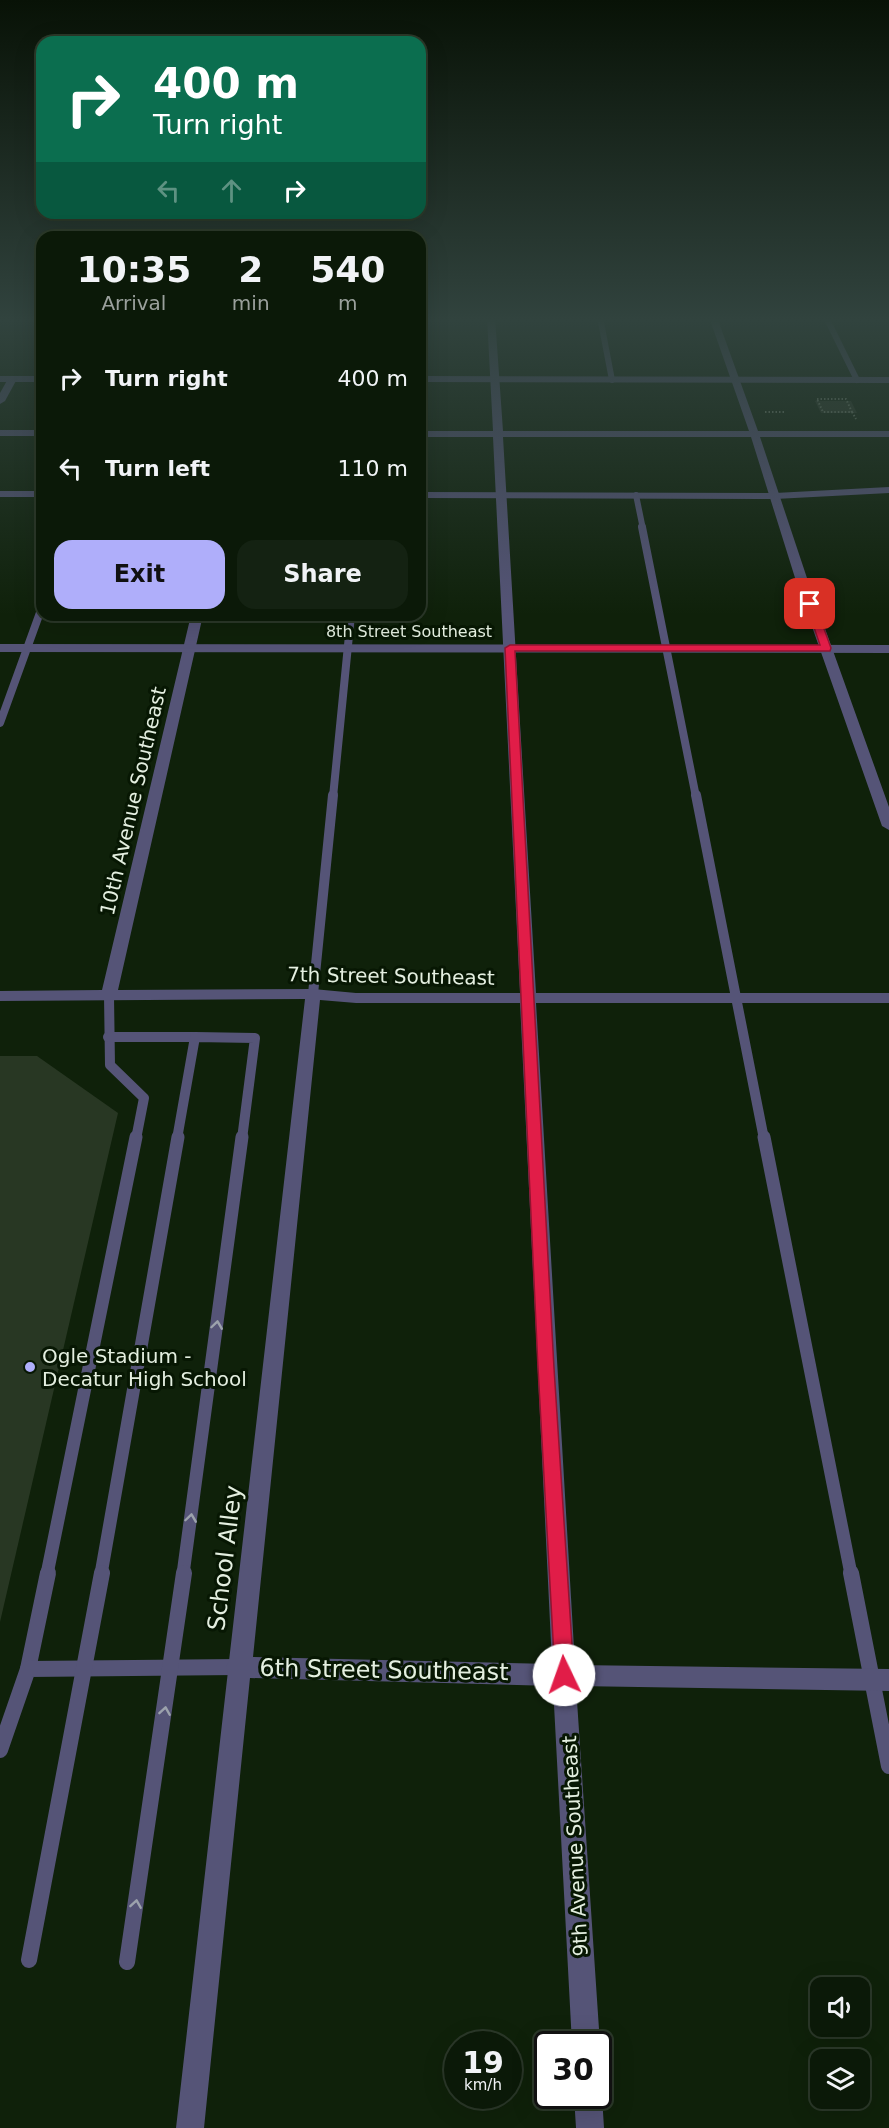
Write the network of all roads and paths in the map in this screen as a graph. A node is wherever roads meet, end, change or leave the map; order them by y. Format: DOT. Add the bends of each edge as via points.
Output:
graph roads {
  1 [pos="497,416"];
  2 [pos="747,416"];
  3 [pos="855,416"];
  4 [pos="858,423"];
  5 [pos="0,433"];
  6 [pos="36,433"];
  7 [pos="426,434"];
  8 [pos="498,434"];
  9 [pos="752,434"];
  10 [pos="889,434"];
  11 [pos="889,490"];
  12 [pos="0,494"];
  13 [pos="36,494"];
  14 [pos="426,495"];
  15 [pos="501,495"];
  16 [pos="636,495"];
  17 [pos="775,496"];
  18 [pos="37,621"];
  19 [pos="196,621"];
  20 [pos="350,621"];
  21 [pos="0,648"];
  22 [pos="27,648"];
  23 [pos="190,648"];
  24 [pos="348,648"];
  25 [pos="510,648"];
  26 [pos="667,648"];
  27 [pos="826,648"];
  28 [pos="889,649"];
  29 [pos="0,723"];
  30 [pos="889,826"];
  31 [pos="313,994"];
  32 [pos="0,996"];
  33 [pos="109,996"];
  34 [pos="736,998"];
  35 [pos="889,998"];
  36 [pos="527,999"];
  37 [pos="108,1037"];
  38 [pos="195,1037"];
  39 [pos="171,1667"];
  40 [pos="238,1667"];
  41 [pos="28,1669"];
  42 [pos="85,1669"];
  43 [pos="564,1675"];
  44 [pos="880,1680"];
  45 [pos="0,1750"];
  46 [pos="889,1766"];
  47 [pos="29,1960"];
  48 [pos="127,1962"];
  49 [pos="584,2031"];
  50 [pos="589,2109"];
  51 [pos="190,2128"];
  52 [pos="590,2128"];
  1 -- 8 [label="street, 9th Avenue Southeast"];
  2 -- 9 [label="street"];
  3 -- 4 [label="path"];
  5 -- 6 [label="street"];
  7 -- 8 [label="street"];
  8 -- 9 [label="street"];
  8 -- 15 [label="street, 9th Avenue Southeast"];
  9 -- 10 [label="street"];
  9 -- 17 [label="street"];
  11 -- 17 [label="lane"];
  12 -- 13 [label="lane"];
  14 -- 15 [label="lane"];
  15 -- 16 [label="lane"];
  15 -- 25 [label="street, 9th Avenue Southeast"];
  16 -- 17 [label="lane"];
  16 -- 26 [label="lane"];
  17 -- 27 [label="street"];
  18 -- 22 [label="lane"];
  19 -- 23 [label="street, 10th Avenue Southeast"];
  20 -- 24 [label="lane"];
  21 -- 22 [label="street, 8th Street Southeast"];
  22 -- 23 [label="street, 8th Street Southeast"];
  22 -- 29 [label="lane"];
  23 -- 24 [label="street, 8th Street Southeast"];
  23 -- 33 [label="street, 10th Avenue Southeast"];
  24 -- 25 [label="street, 8th Street Southeast"];
  24 -- 31 [label="lane"];
  25 -- 26 [label="street, 8th Street Southeast"];
  25 -- 36 [label="street, 9th Avenue Southeast"];
  26 -- 27 [label="street, 8th Street Southeast"];
  26 -- 34 [label="lane"];
  27 -- 28 [label="street, 8th Street Southeast"];
  27 -- 30 [label="street"];
  31 -- 33 [label="street, 7th Street Southeast"];
  31 -- 36 [label="street, 7th Street Southeast"];
  31 -- 40 [label="street, School Alley" via="261,1493"];
  32 -- 33 [label="street, 7th Street Southeast"];
  33 -- 37 [label="lane"];
  34 -- 35 [label="street, 7th Street Southeast"];
  34 -- 36 [label="street, 7th Street Southeast"];
  34 -- 44 [label="lane"];
  36 -- 43 [label="street, 9th Avenue Southeast"];
  37 -- 38 [label="lane"];
  37 -- 41 [label="lane" via="110,1065 144,1098"];
  39 -- 38 [label="lane, one-way" via="255,1038"];
  38 -- 42 [label="lane"];
  39 -- 40 [label="lane"];
  39 -- 42 [label="lane"];
  48 -- 39 [label="lane, one-way"];
  40 -- 43 [label="street, 6th Street Southeast"];
  40 -- 51 [label="street, School Alley"];
  41 -- 42 [label="lane"];
  41 -- 45 [label="lane"];
  42 -- 47 [label="lane"];
  43 -- 44 [label="street, 6th Street Southeast"];
  43 -- 49 [label="street, 9th Avenue Southeast"];
  44 -- 46 [label="lane"];
  50 -- 52 [label="street"];
}
